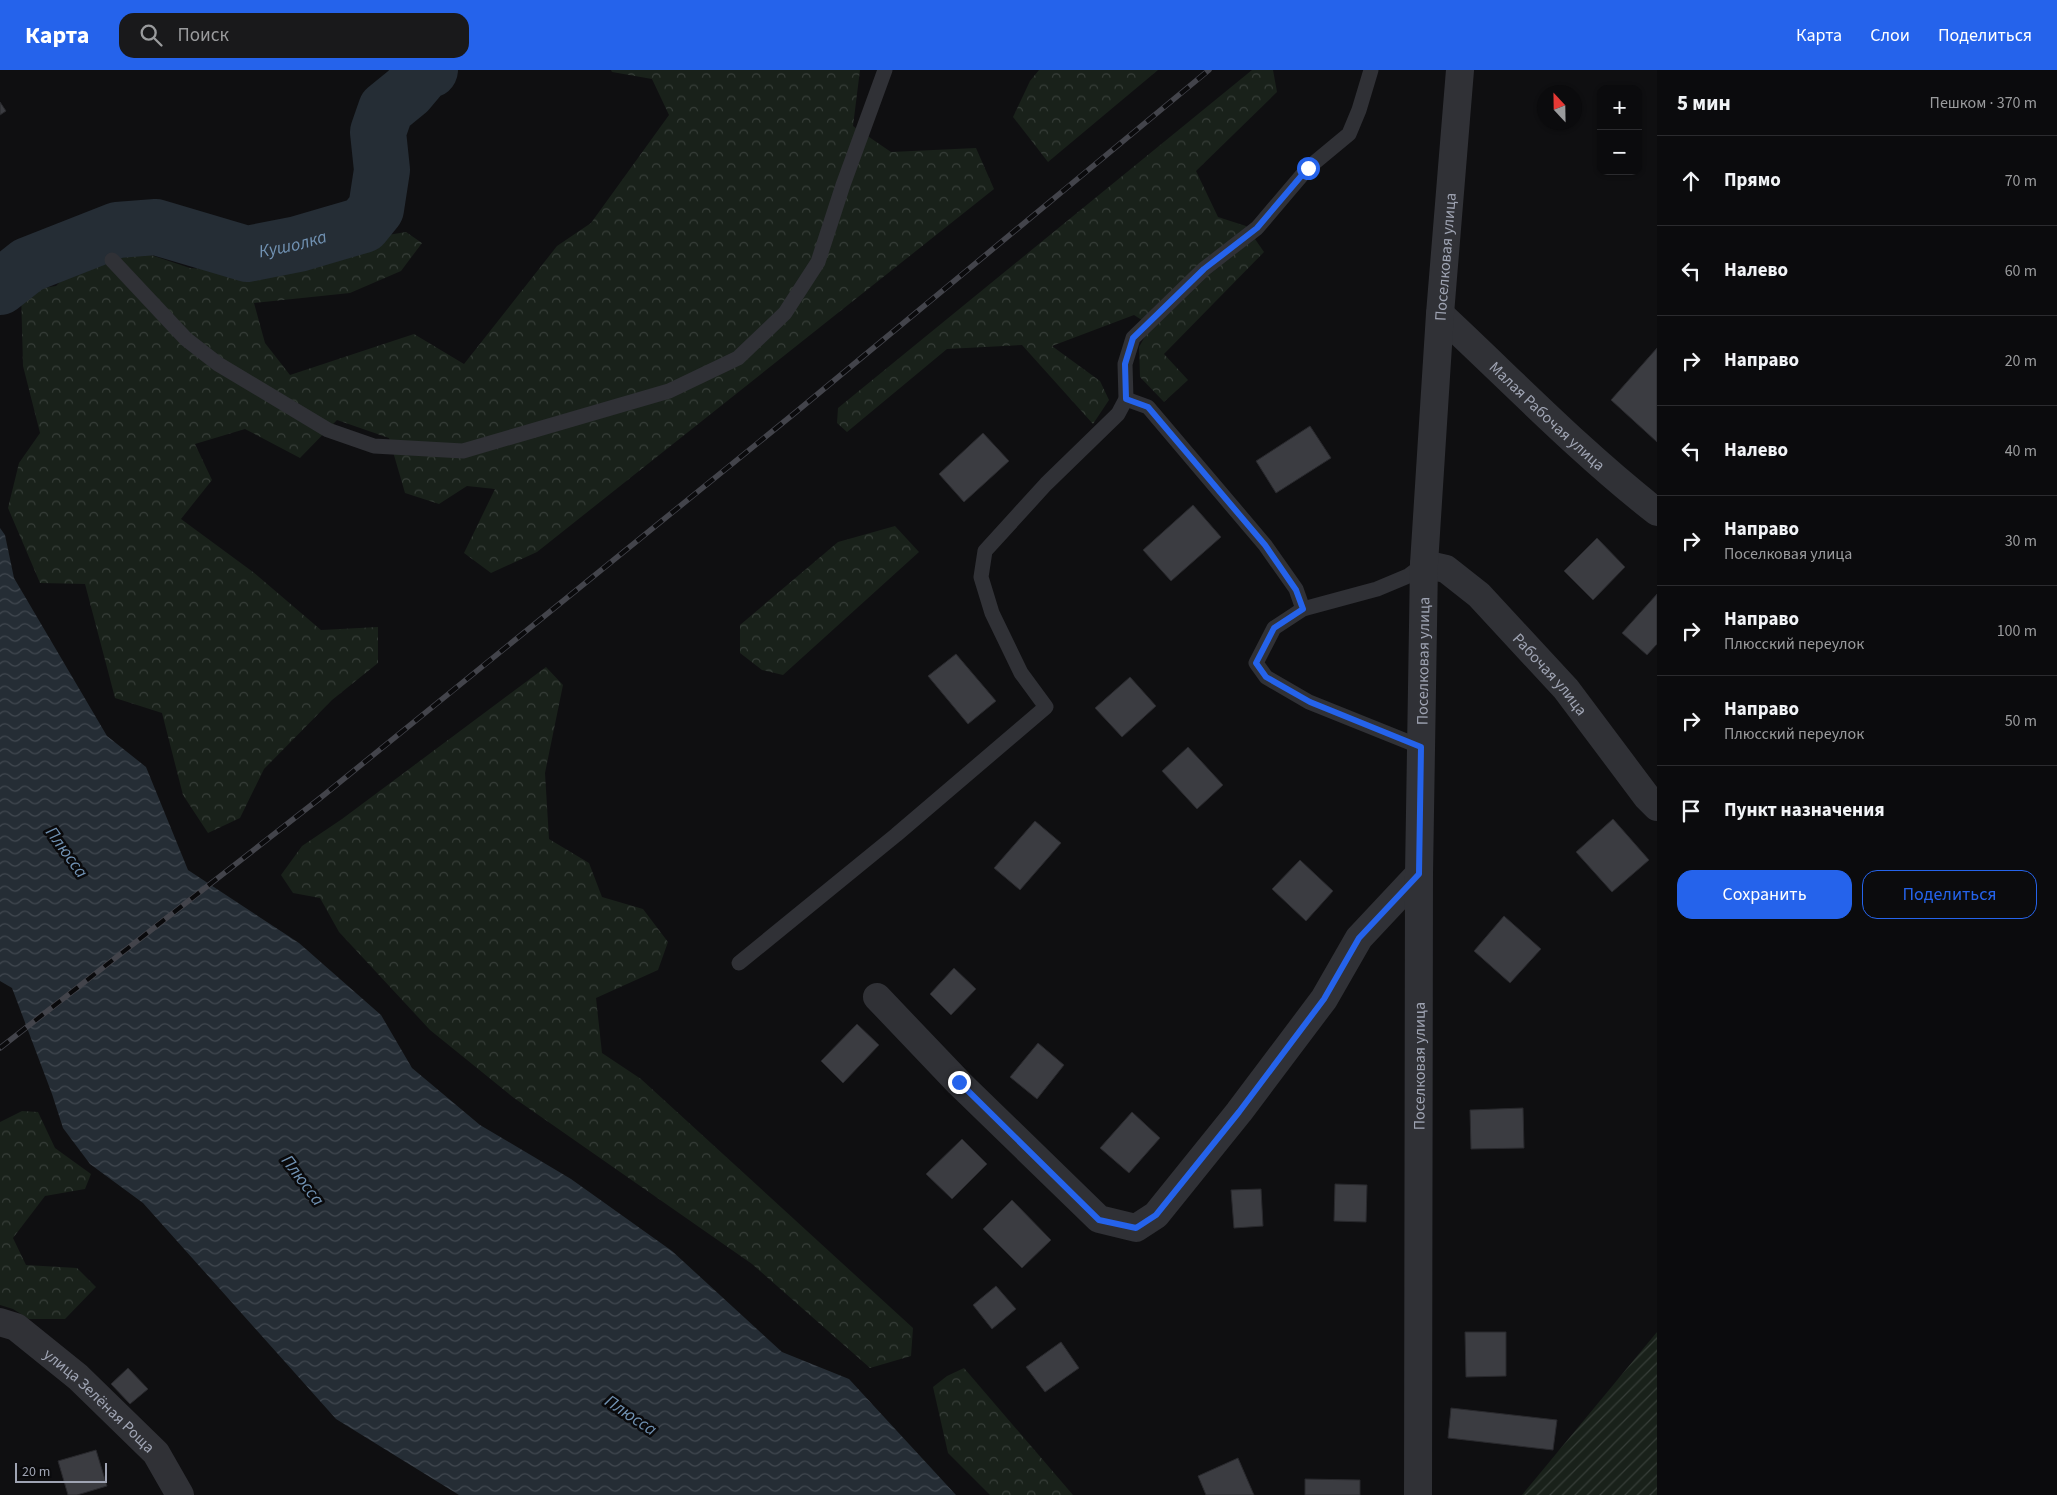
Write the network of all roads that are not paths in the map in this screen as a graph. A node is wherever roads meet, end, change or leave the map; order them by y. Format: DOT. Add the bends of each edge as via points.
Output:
graph roads {
  1 [pos="885,70"];
  2 [pos="1371,70"];
  3 [pos="1460,70"];
  4 [pos="112,260"];
  5 [pos="1440,314"];
  6 [pos="1126,399"];
  7 [pos="1657,512"];
  8 [pos="1424,564"];
  9 [pos="1303,609"];
  10 [pos="1421,747"];
  11 [pos="1657,807"];
  12 [pos="1419,874"];
  13 [pos="739,963"];
  14 [pos="877,997"];
  15 [pos="0,1322"];
  16 [pos="180,1495"];
  17 [pos="1418,1495"];
  1 -- 4 [label="lane" via="818,262 785,314 738,358 669,392 463,451 374,446 328,430 218,364 186,339"];
  2 -- 6 [label="lane" via="1349,134 1308,168 1257,228 1204,269 1133,338 1125,364"];
  3 -- 5 [label="street, Поселковая улица"];
  5 -- 7 [label="street, Малая Рабочая улица" via="1549,418"];
  5 -- 8 [label="street, Поселковая улица"];
  6 -- 9 [label="lane" via="1148,407 1265,545 1296,590"];
  6 -- 13 [label="lane" via="1118,414 1046,484 985,551 980,577 992,613 1020,673 1046,707"];
  8 -- 9 [label="lane" via="1408,576 1377,589"];
  8 -- 10 [label="street, Поселковая улица"];
  8 -- 11 [label="street, Рабочая улица" via="1446,569 1479,596 1566,689 1646,797"];
  9 -- 10 [label="lane" via="1274,628 1256,663 1266,677 1310,702"];
  10 -- 12 [label="street, Поселковая улица"];
  12 -- 14 [label="street" via="1359,938 1324,999 1239,1112 1156,1215 1136,1228 1099,1220"];
  12 -- 17 [label="street, Поселковая улица"];
  15 -- 16 [label="street, улица Зелёная Роща" via="16,1327 78,1377 156,1453"];
}
